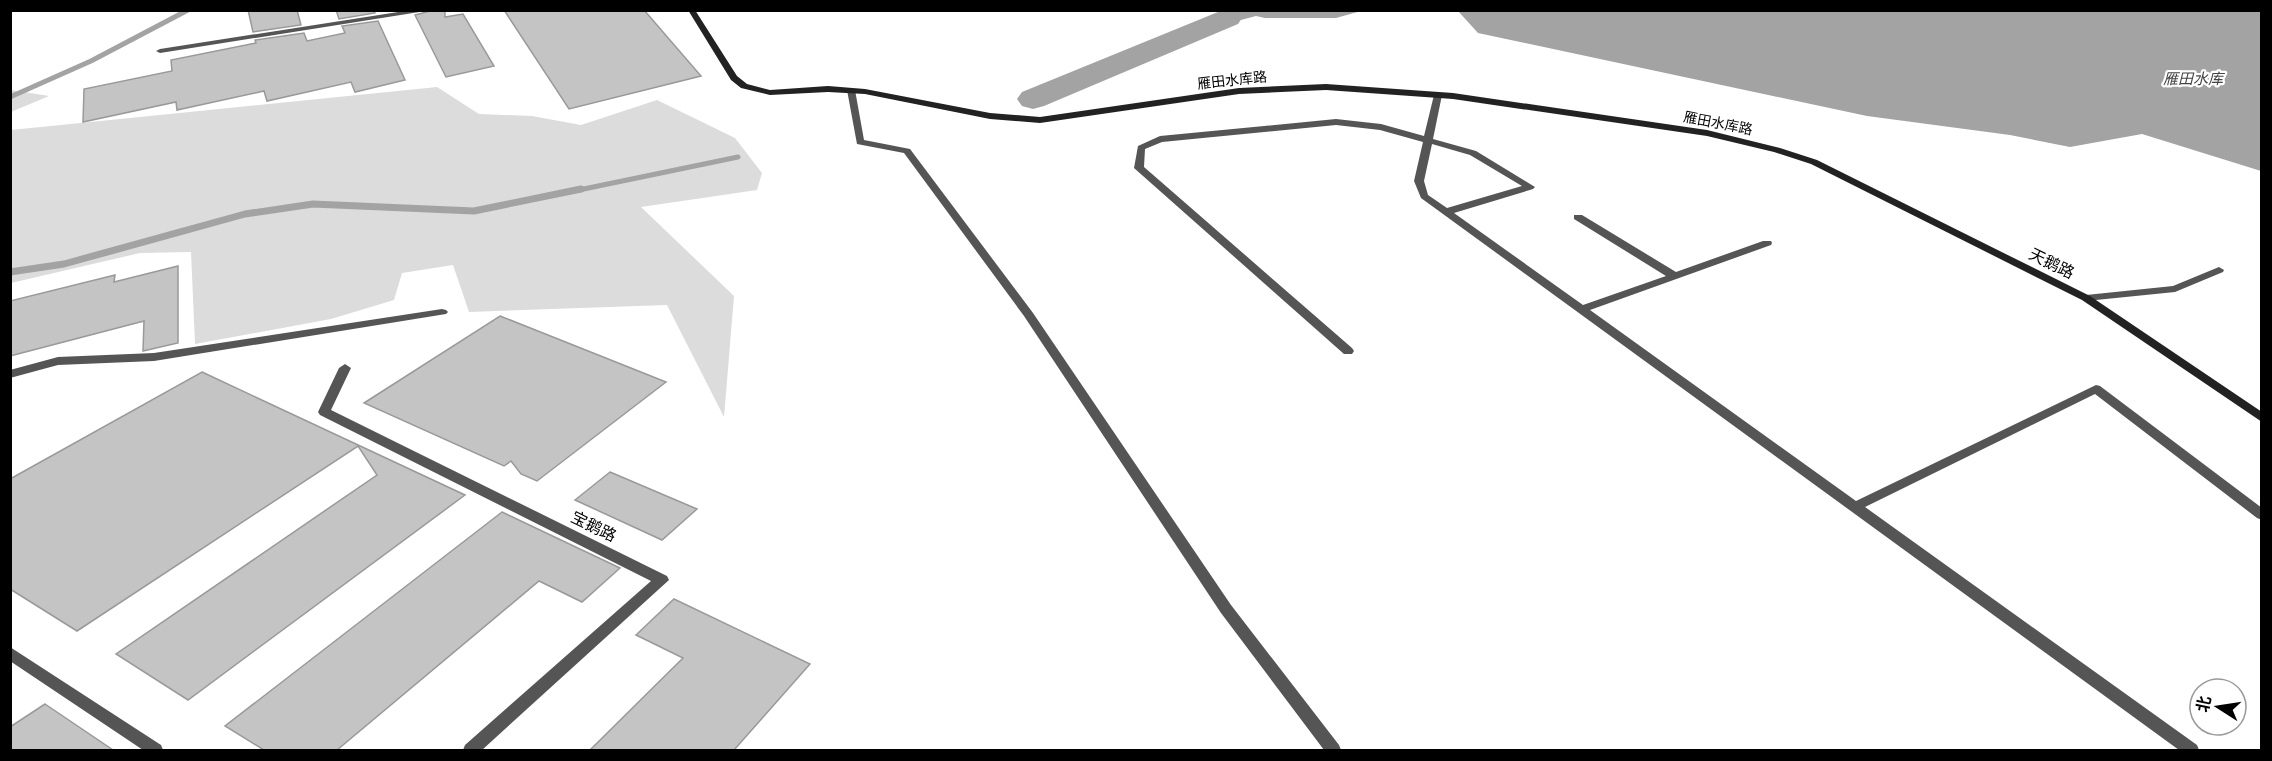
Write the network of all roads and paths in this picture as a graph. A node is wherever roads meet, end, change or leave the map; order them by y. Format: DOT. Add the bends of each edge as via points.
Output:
graph roads {
  1 [pos="429,10"];
  2 [pos="691,10"];
  3 [pos="160,51"];
  4 [pos="851,90"];
  5 [pos="1438,95"];
  6 [pos="1429,138"];
  7 [pos="1814,162"];
  8 [pos="1445,212"];
  9 [pos="1578,217"];
  10 [pos="1767,243"];
  11 [pos="2219,270"];
  12 [pos="1674,276"];
  13 [pos="2086,298"];
  14 [pos="1581,310"];
  15 [pos="442,312"];
  16 [pos="1348,351"];
  17 [pos="345,368"];
  18 [pos="10,374"];
  19 [pos="2262,418"];
  20 [pos="1854,507"];
  21 [pos="2262,515"];
  22 [pos="10,653"];
  23 [pos="155,750"];
  24 [pos="471,750"];
  25 [pos="1333,750"];
  26 [pos="2191,750"];
  1 -- 3 [label="lane"];
  2 -- 4 [label="main road, 雁田水库路" via="741,85 773,92"];
  4 -- 5 [label="main road, 雁田水库路" via="885,93 1015,120 1040,120 1239,90 1326,87"];
  4 -- 25 [label="lane" via="860,142 907,151 1029,315 1226,609"];
  5 -- 6 [label="lane"];
  5 -- 7 [label="main road, 雁田水库路" via="1707,133"];
  6 -- 8 [label="lane" via="1419,181 1424,196"];
  6 -- 8 [label="lane" via="1473,153 1530,187"];
  6 -- 16 [label="lane" via="1381,126 1336,122 1160,139 1141,148 1139,168"];
  7 -- 13 [label="main road, 天鹅路"];
  8 -- 14 [label="lane"];
  9 -- 12 [label="lane"];
  10 -- 12 [label="lane"];
  11 -- 13 [label="lane" via="2175,290"];
  12 -- 14 [label="lane"];
  13 -- 19 [label="main road, 天鹅路"];
  14 -- 20 [label="lane"];
  15 -- 18 [label="lane" via="154,357 58,361"];
  17 -- 24 [label="lane, 宝鹅路" via="324,412 662,580"];
  20 -- 21 [label="lane" via="2096,389"];
  20 -- 26 [label="lane"];
  22 -- 23 [label="lane"];
}
